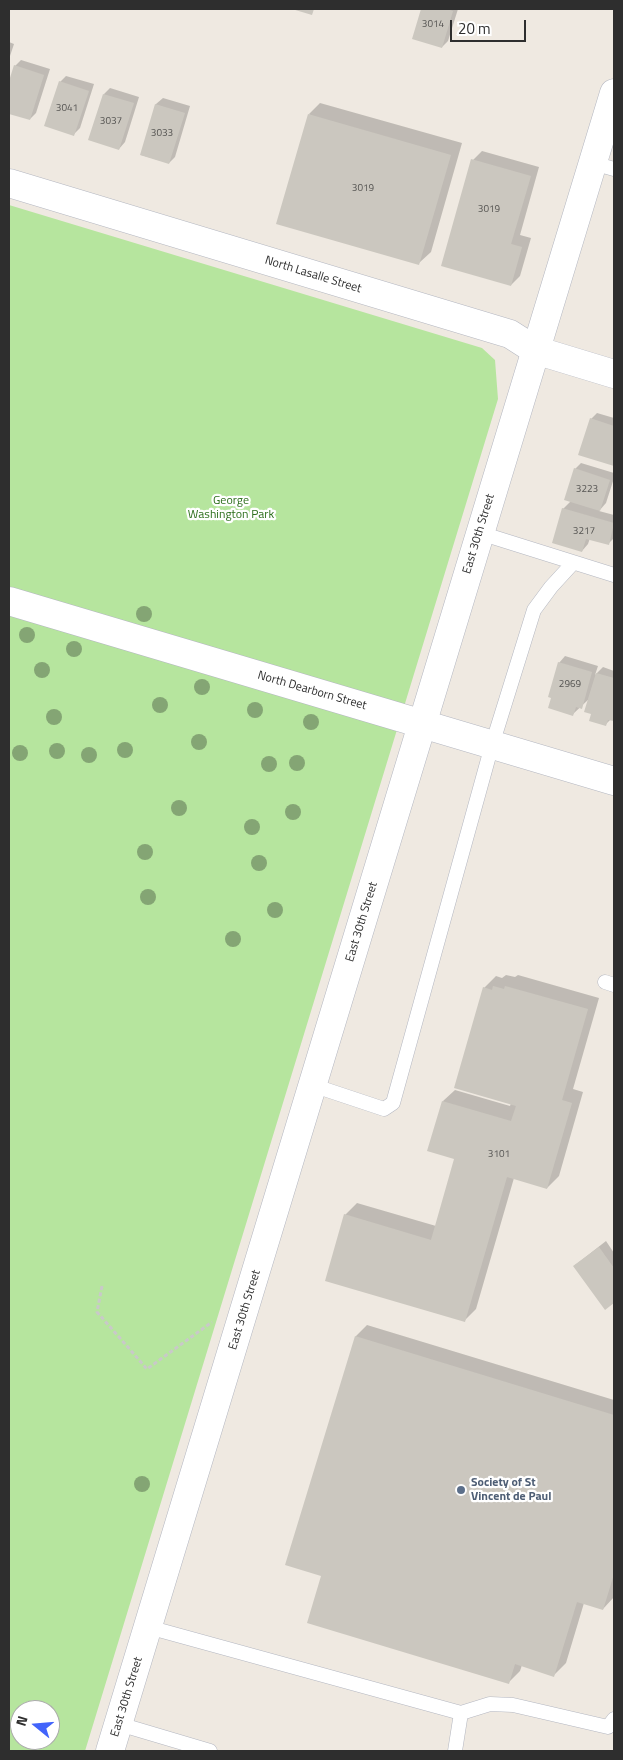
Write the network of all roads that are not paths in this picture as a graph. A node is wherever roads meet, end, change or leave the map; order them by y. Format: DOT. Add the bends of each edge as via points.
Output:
graph roads {
  1 [pos="614,93"];
  2 [pos="604,166"];
  3 [pos="9,183"];
  4 [pos="535,350"];
  5 [pos="614,374"];
  6 [pos="480,533"];
  7 [pos="573,563"];
  8 [pos="614,575"];
  9 [pos="9,602"];
  10 [pos="423,724"];
  11 [pos="492,745"];
  12 [pos="614,780"];
  13 [pos="312,1085"];
  14 [pos="148,1627"];
  15 [pos="461,1713"];
  16 [pos="614,1719"];
  17 [pos="119,1724"];
  18 [pos="110,1751"];
  19 [pos="210,1751"];
  20 [pos="455,1751"];
  1 -- 2 [label="main road, East 30th Street"];
  2 -- 4 [label="main road, East 30th Street"];
  3 -- 4 [label="main road, North Lasalle Street" via="510,334"];
  4 -- 5 [label="main road, North Lasalle Street"];
  4 -- 6 [label="main road, East 30th Street"];
  6 -- 7 [label="lane"];
  6 -- 10 [label="main road, East 30th Street"];
  7 -- 8 [label="lane"];
  7 -- 11 [label="lane" via="534,610"];
  9 -- 10 [label="main road, North Dearborn Street"];
  10 -- 11 [label="main road, North Dearborn Street"];
  10 -- 13 [label="main road, East 30th Street"];
  11 -- 12 [label="main road, North Dearborn Street"];
  11 -- 13 [label="lane" via="393,1103 384,1108"];
  13 -- 14 [label="main road, East 30th Street"];
  14 -- 15 [label="lane"];
  14 -- 17 [label="main road, East 30th Street"];
  15 -- 16 [label="lane" via="490,1704 513,1705 608,1727"];
  15 -- 20 [label="lane"];
  17 -- 18 [label="main road, East 30th Street"];
  17 -- 19 [label="lane"];
}
